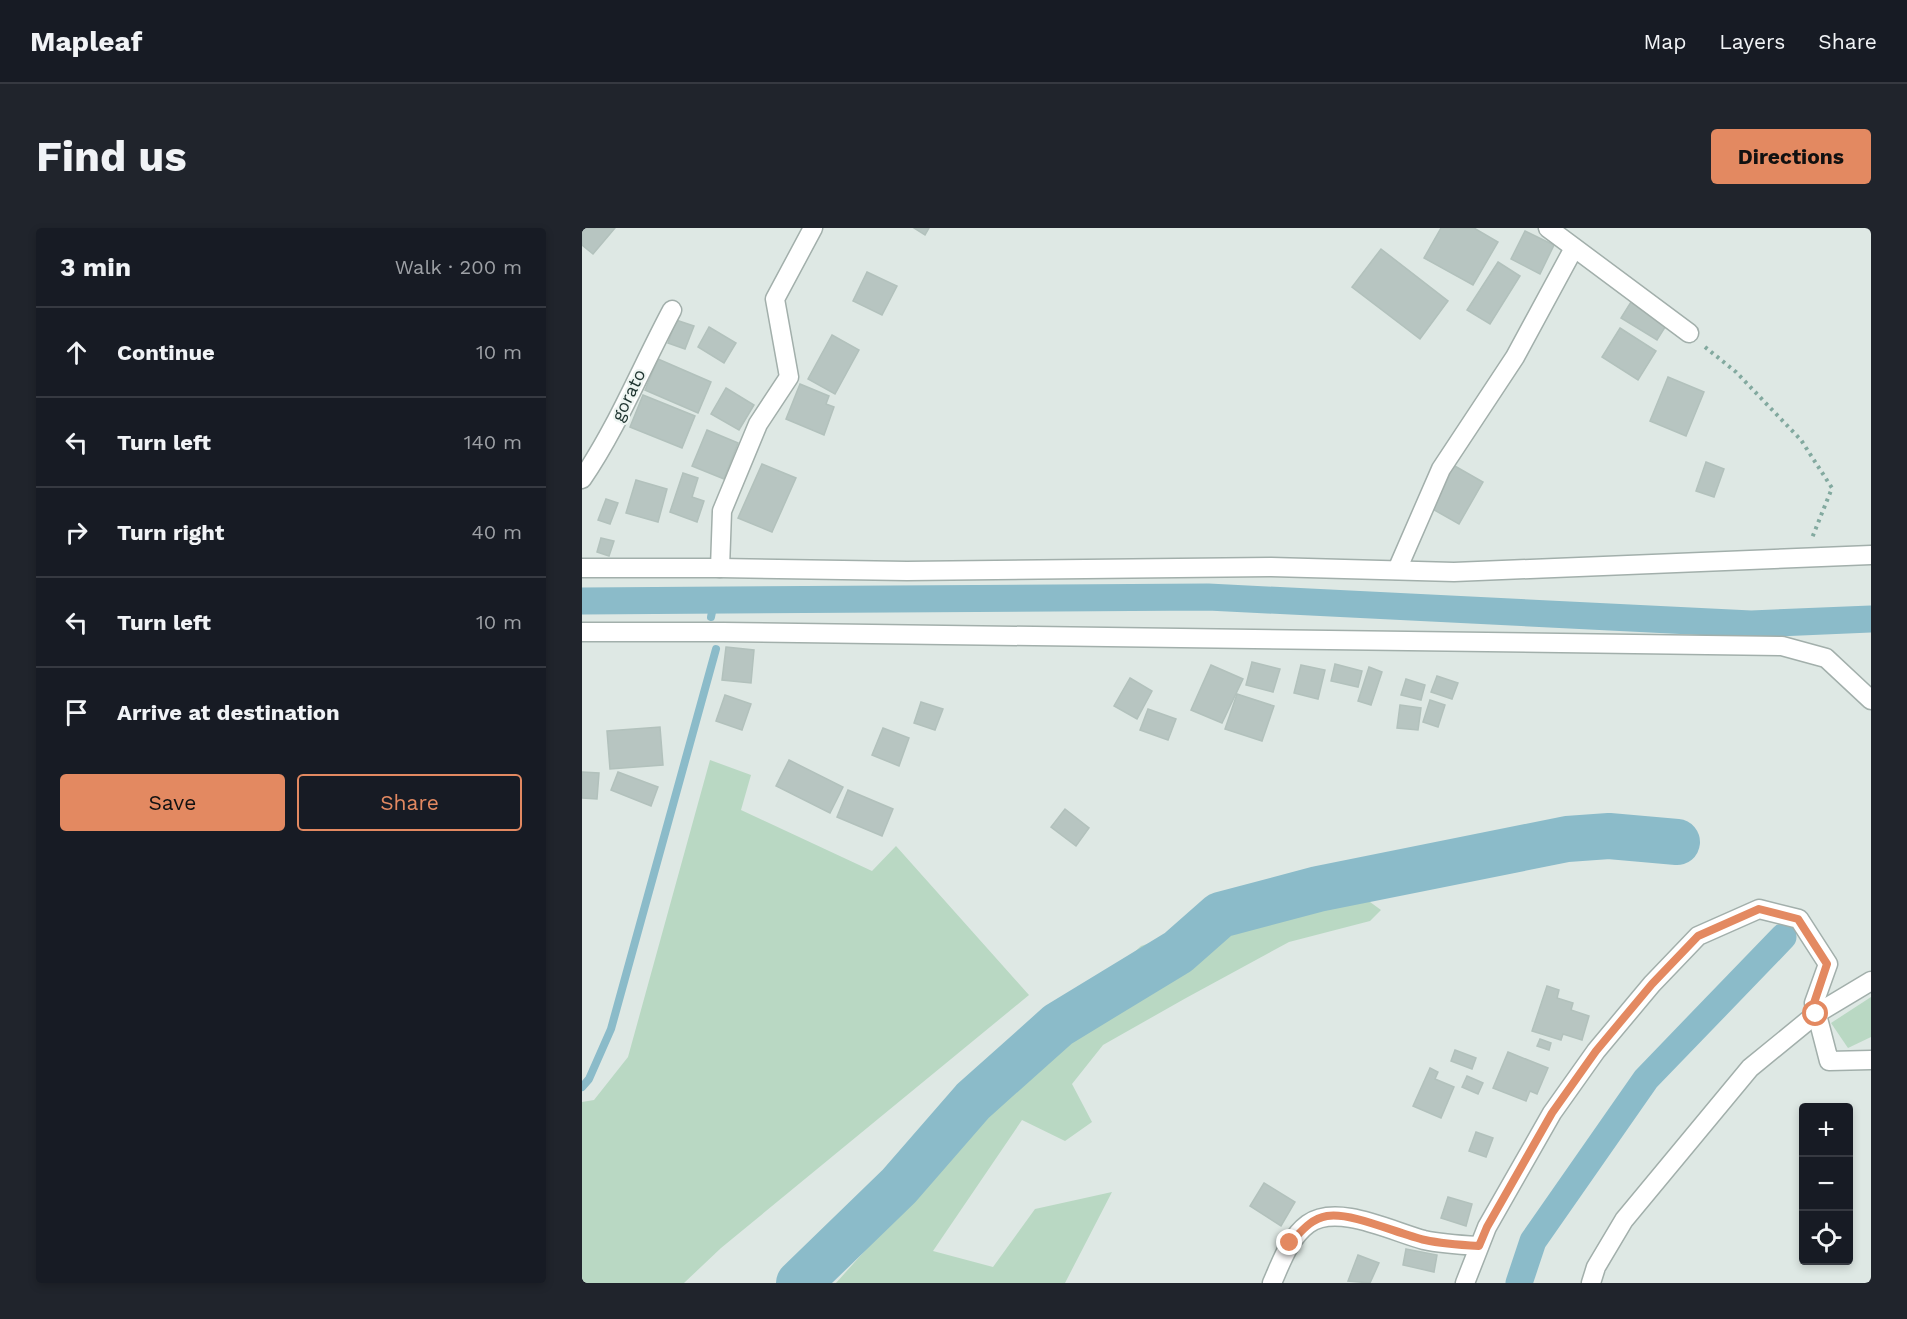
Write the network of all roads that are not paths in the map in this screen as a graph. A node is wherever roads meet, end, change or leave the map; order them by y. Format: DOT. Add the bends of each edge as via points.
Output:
graph roads {
  1 [pos="813,228"];
  2 [pos="1548,228"];
  3 [pos="1574,248"];
  4 [pos="672,310"];
  5 [pos="1689,333"];
  6 [pos="582,479"];
  7 [pos="1871,555"];
  8 [pos="582,568"];
  9 [pos="720,568"];
  10 [pos="1397,570"];
  11 [pos="582,632"];
  12 [pos="1871,700"];
  13 [pos="1871,981"];
  14 [pos="1816,1014"];
  15 [pos="1871,1060"];
  16 [pos="1479,1246"];
  17 [pos="1272,1283"];
  18 [pos="1465,1283"];
  19 [pos="1591,1283"];
  1 -- 9 [label="street" via="775,299 789,377 758,424 722,511"];
  2 -- 3 [label="street"];
  3 -- 5 [label="street"];
  3 -- 10 [label="street" via="1515,357 1441,469"];
  4 -- 6 [label="street, gorato" via="600,453"];
  7 -- 10 [label="street" via="1454,572"];
  8 -- 9 [label="street"];
  9 -- 10 [label="street"];
  11 -- 12 [label="street" via="1782,646 1826,658"];
  13 -- 14 [label="street"];
  14 -- 15 [label="street" via="1829,1060"];
  14 -- 16 [label="street" via="1814,1003 1827,964 1798,919 1759,909 1698,936 1596,1051 1552,1113"];
  14 -- 19 [label="street" via="1750,1068 1722,1101 1624,1220"];
  16 -- 17 [label="street" via="1424,1240 1348,1217 1327,1216 1308,1224 1290,1243"];
  16 -- 18 [label="street"];
}
